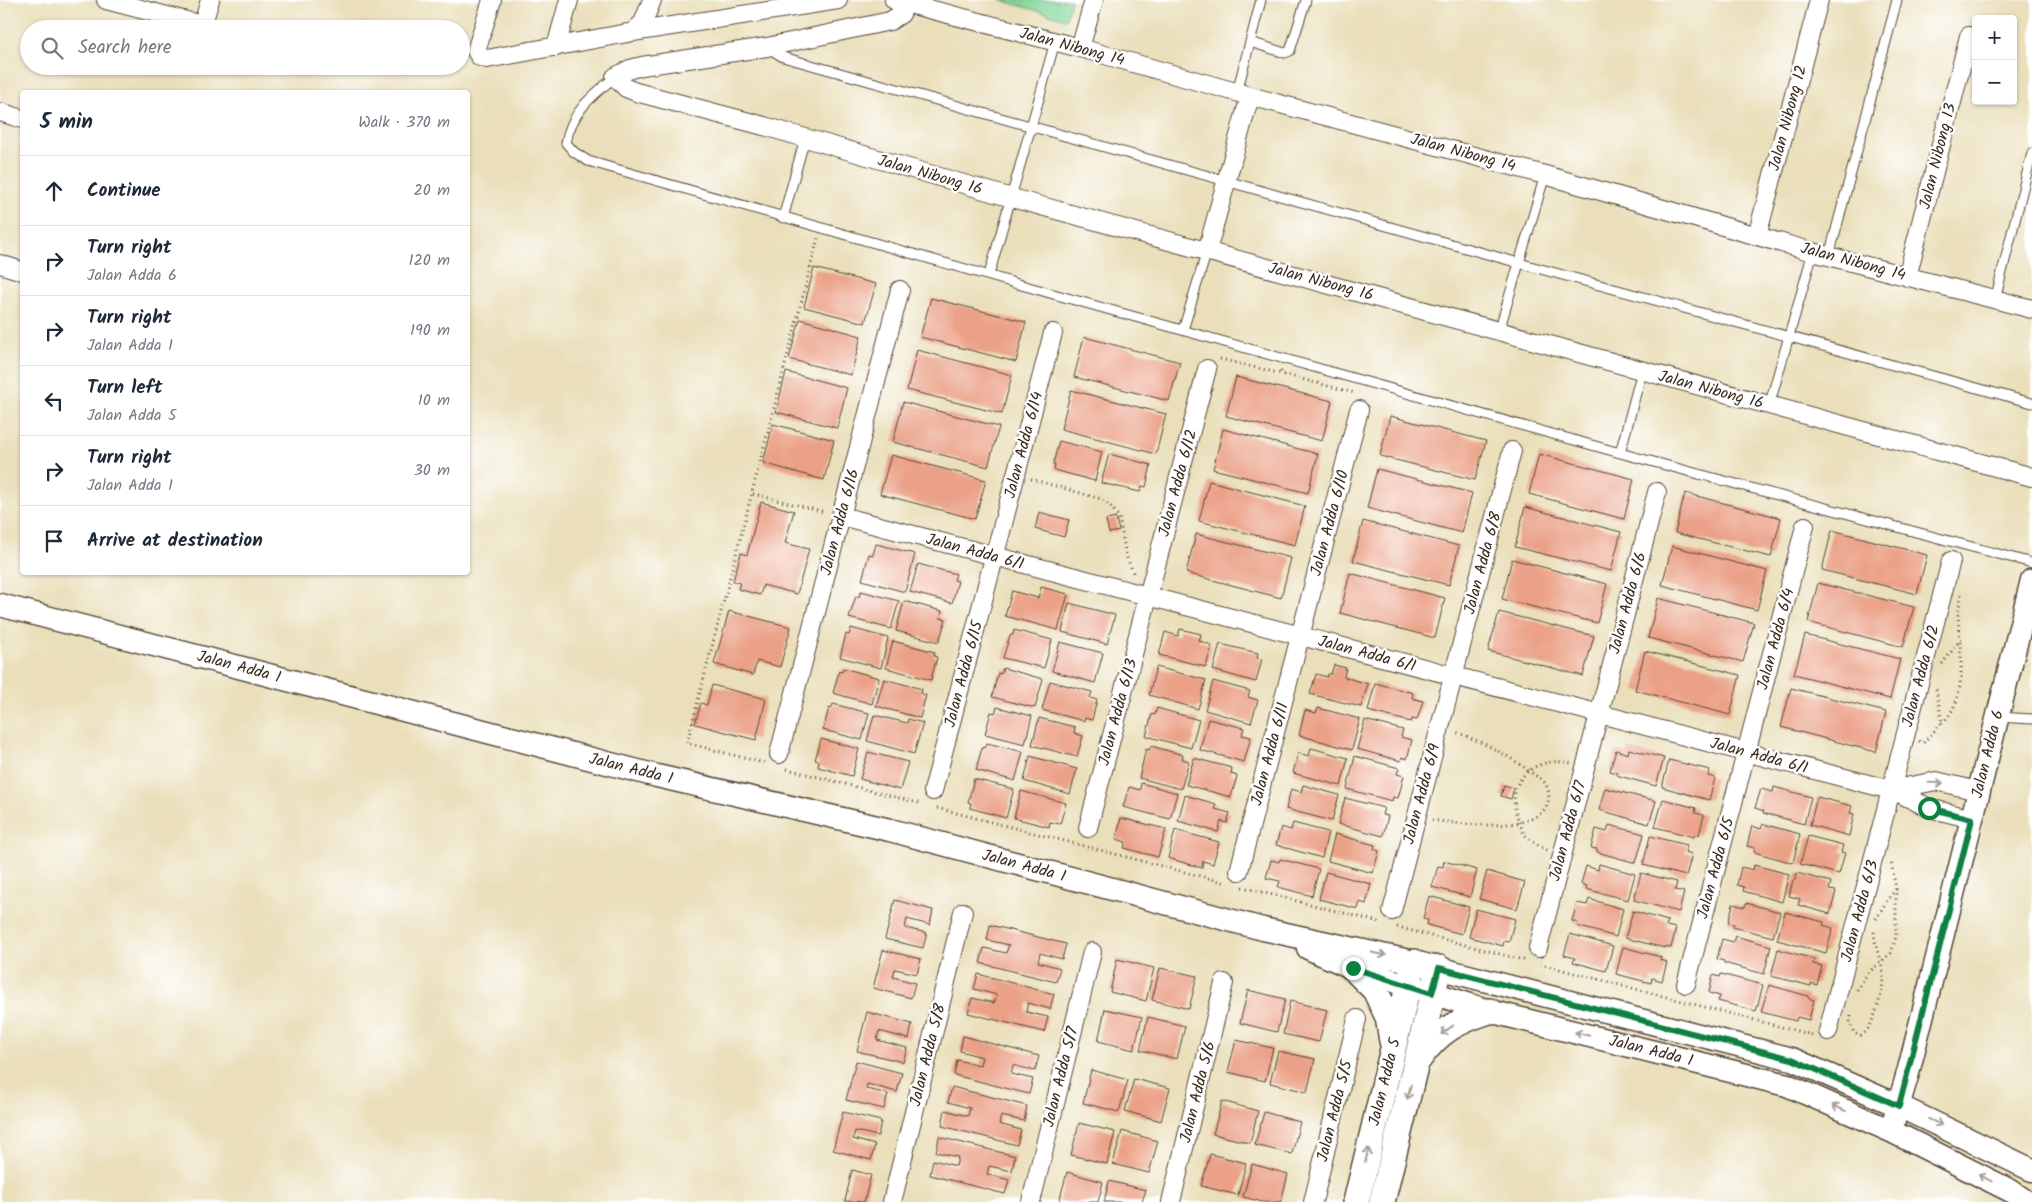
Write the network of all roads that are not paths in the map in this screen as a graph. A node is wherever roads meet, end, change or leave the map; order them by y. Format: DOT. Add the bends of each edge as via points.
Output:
graph roads {
  1 [pos="106,0"];
  2 [pos="210,0"];
  3 [pos="492,0"];
  4 [pos="570,0"];
  5 [pos="652,0"];
  6 [pos="838,0"];
  7 [pos="1094,0"];
  8 [pos="1262,0"];
  9 [pos="1306,0"];
  10 [pos="1819,0"];
  11 [pos="1897,0"];
  12 [pos="902,1"];
  13 [pos="183,20"];
  14 [pos="204,20"];
  15 [pos="633,32"];
  16 [pos="1969,36"];
  17 [pos="1055,42"];
  18 [pos="1250,42"];
  19 [pos="556,46"];
  20 [pos="767,47"];
  21 [pos="1080,48"];
  22 [pos="614,77"];
  23 [pos="1243,94"];
  24 [pos="0,112"];
  25 [pos="20,118"];
  26 [pos="1032,127"];
  27 [pos="805,138"];
  28 [pos="2032,153"];
  29 [pos="1545,175"];
  30 [pos="1226,181"];
  31 [pos="1012,198"];
  32 [pos="783,218"];
  33 [pos="1757,236"];
  34 [pos="1207,252"];
  35 [pos="1821,254"];
  36 [pos="1519,263"];
  37 [pos="0,264"];
  38 [pos="20,270"];
  39 [pos="989,275"];
  40 [pos="1907,277"];
  41 [pos="900,290"];
  42 [pos="1995,300"];
  43 [pos="2032,309"];
  44 [pos="1183,330"];
  45 [pos="1499,331"];
  46 [pos="1053,333"];
  47 [pos="1789,335"];
  48 [pos="1207,369"];
  49 [pos="1642,372"];
  50 [pos="2032,403"];
  51 [pos="1769,406"];
  52 [pos="1359,410"];
  53 [pos="1512,451"];
  54 [pos="1620,453"];
  55 [pos="2032,477"];
  56 [pos="1657,492"];
  57 [pos="841,516"];
  58 [pos="1805,526"];
  59 [pos="995,557"];
  60 [pos="1951,561"];
  61 [pos="2032,563"];
  62 [pos="2032,580"];
  63 [pos="1144,596"];
  64 [pos="0,605"];
  65 [pos="1300,636"];
  66 [pos="1453,676"];
  67 [pos="1599,714"];
  68 [pos="1998,717"];
  69 [pos="2032,719"];
  70 [pos="1746,753"];
  71 [pos="776,761"];
  72 [pos="1892,790"];
  73 [pos="933,791"];
  74 [pos="1978,791"];
  75 [pos="1972,819"];
  76 [pos="1088,828"];
  77 [pos="1235,880"];
  78 [pos="963,912"];
  79 [pos="1389,920"];
  80 [pos="1263,929"];
  81 [pos="1092,952"];
  82 [pos="1534,958"];
  83 [pos="1414,962"];
  84 [pos="1353,968"];
  85 [pos="1439,968"];
  86 [pos="1224,983"];
  87 [pos="1686,984"];
  88 [pos="1408,986"];
  89 [pos="1432,993"];
  90 [pos="1489,1011"];
  91 [pos="1357,1019"];
  92 [pos="1828,1031"];
  93 [pos="1393,1048"];
  94 [pos="1416,1063"];
  95 [pos="1899,1106"];
  96 [pos="1891,1131"];
  97 [pos="2032,1170"];
  98 [pos="898,1201"];
  99 [pos="1031,1202"];
  100 [pos="1171,1202"];
  101 [pos="1313,1202"];
  102 [pos="1356,1202"];
  103 [pos="1382,1202"];
  104 [pos="2027,1202"];
  1 -- 13 [label="street"];
  2 -- 14 [label="street"];
  3 -- 19 [label="street" via="476,51 480,57 487,59"];
  4 -- 19 [label="street"];
  5 -- 15 [label="street" via="642,23"];
  6 -- 15 [label="street"];
  7 -- 21 [label="street"];
  8 -- 18 [label="lane"];
  9 -- 18 [label="lane" via="1290,51 1285,53"];
  10 -- 33 [label="street, Jalan Nibong 12"];
  11 -- 35 [label="lane"];
  12 -- 17 [label="street, Jalan Nibong 14"];
  12 -- 20 [label="street" via="901,14 890,21"];
  15 -- 19 [label="street"];
  16 -- 40 [label="street, Jalan Nibong 13"];
  17 -- 21 [label="street, Jalan Nibong 14"];
  17 -- 26 [label="lane"];
  18 -- 23 [label="lane"];
  20 -- 22 [label="street" via="642,66"];
  20 -- 26 [label="lane" via="783,56"];
  21 -- 23 [label="street, Jalan Nibong 14"];
  22 -- 27 [label="street, Jalan Nibong 16" via="636,92"];
  22 -- 32 [label="lane" via="575,115 566,143 574,152 588,161"];
  23 -- 29 [label="street, Jalan Nibong 14"];
  23 -- 30 [label="street"];
  24 -- 25 [label="street"];
  26 -- 30 [label="lane"];
  26 -- 31 [label="lane"];
  27 -- 31 [label="street, Jalan Nibong 16"];
  27 -- 32 [label="lane"];
  28 -- 42 [label="lane"];
  29 -- 33 [label="street, Jalan Nibong 14"];
  29 -- 36 [label="lane"];
  30 -- 34 [label="street"];
  30 -- 36 [label="lane"];
  31 -- 34 [label="street, Jalan Nibong 16"];
  31 -- 39 [label="lane"];
  32 -- 39 [label="lane"];
  33 -- 35 [label="street, Jalan Nibong 14"];
  34 -- 44 [label="lane"];
  34 -- 45 [label="street, Jalan Nibong 16"];
  35 -- 40 [label="street, Jalan Nibong 14"];
  35 -- 47 [label="lane"];
  36 -- 45 [label="lane"];
  36 -- 47 [label="lane"];
  37 -- 38 [label="street"];
  39 -- 44 [label="lane"];
  40 -- 42 [label="street, Jalan Nibong 14"];
  41 -- 57 [label="street, Jalan Adda 6/16"];
  42 -- 43 [label="street, Jalan Nibong 14"];
  44 -- 54 [label="lane"];
  45 -- 49 [label="street, Jalan Nibong 16"];
  46 -- 59 [label="street, Jalan Adda 6/14"];
  47 -- 50 [label="lane"];
  47 -- 51 [label="lane"];
  48 -- 63 [label="street, Jalan Adda 6/12"];
  49 -- 51 [label="street, Jalan Nibong 16"];
  49 -- 54 [label="lane"];
  51 -- 55 [label="street, Jalan Nibong 16"];
  52 -- 65 [label="street, Jalan Adda 6/10"];
  53 -- 66 [label="street, Jalan Adda 6/8"];
  54 -- 61 [label="lane"];
  56 -- 67 [label="street, Jalan Adda 6/6"];
  57 -- 59 [label="street, Jalan Adda 6/1"];
  57 -- 71 [label="street, Jalan Adda 6/16"];
  58 -- 70 [label="street, Jalan Adda 6/4"];
  59 -- 63 [label="street, Jalan Adda 6/1"];
  59 -- 73 [label="street, Jalan Adda 6/15"];
  60 -- 72 [label="street, Jalan Adda 6/2"];
  62 -- 68 [label="street, Jalan Adda 6"];
  63 -- 65 [label="street, Jalan Adda 6/1"];
  63 -- 76 [label="street, Jalan Adda 6/13"];
  64 -- 80 [label="street, Jalan Adda 1" via="657,776 890,830"];
  65 -- 66 [label="street, Jalan Adda 6/1"];
  65 -- 77 [label="street, Jalan Adda 6/11"];
  66 -- 67 [label="street, Jalan Adda 6/1"];
  66 -- 79 [label="street, Jalan Adda 6/9"];
  67 -- 70 [label="street, Jalan Adda 6/1"];
  67 -- 82 [label="street, Jalan Adda 6/7"];
  68 -- 69 [label="lane"];
  68 -- 74 [label="street, Jalan Adda 6"];
  70 -- 72 [label="street, Jalan Adda 6/1"];
  70 -- 87 [label="street, Jalan Adda 6/5"];
  72 -- 74 [label="street, one-way" via="1936,781"];
  72 -- 75 [label="street" via="1929,808"];
  72 -- 92 [label="street, Jalan Adda 6/3"];
  74 -- 75 [label="street, Jalan Adda 6"];
  75 -- 95 [label="street, Jalan Adda 6"];
  78 -- 98 [label="street, Jalan Adda 5/8"];
  80 -- 83 [label="street, Jalan Adda 1, one-way"];
  80 -- 84 [label="street, Jalan Adda 1"];
  81 -- 99 [label="street, Jalan Adda 5/7"];
  83 -- 85 [label="street, Jalan Adda 1"];
  83 -- 88 [label="main road, Jalan Adda 5"];
  84 -- 88 [label="street, Jalan Adda 1"];
  84 -- 93 [label="main road" via="1376,990 1388,1017"];
  85 -- 89 [label="main road, Jalan Adda 5"];
  85 -- 95 [label="street, Jalan Adda 1" via="1792,1059"];
  86 -- 100 [label="street, Jalan Adda 5/6"];
  88 -- 89 [label="street, Jalan Adda 1"];
  88 -- 93 [label="main road, Jalan Adda 5"];
  89 -- 90 [label="street, Jalan Adda 1"];
  89 -- 94 [label="main road, Jalan Adda 5"];
  90 -- 94 [label="main road, one-way" via="1464,1019 1445,1030"];
  96 -- 90 [label="street, Jalan Adda 1, one-way" via="1787,1085"];
  91 -- 101 [label="street, Jalan Adda 5/5"];
  102 -- 93 [label="main road, Jalan Adda 5, one-way"];
  94 -- 103 [label="main road, Jalan Adda 5, one-way"];
  95 -- 96 [label="street, Jalan Adda 6"];
  95 -- 97 [label="street, Jalan Adda 1, one-way"];
  104 -- 96 [label="street, Jalan Adda 1, one-way" via="2012,1191"];
}
